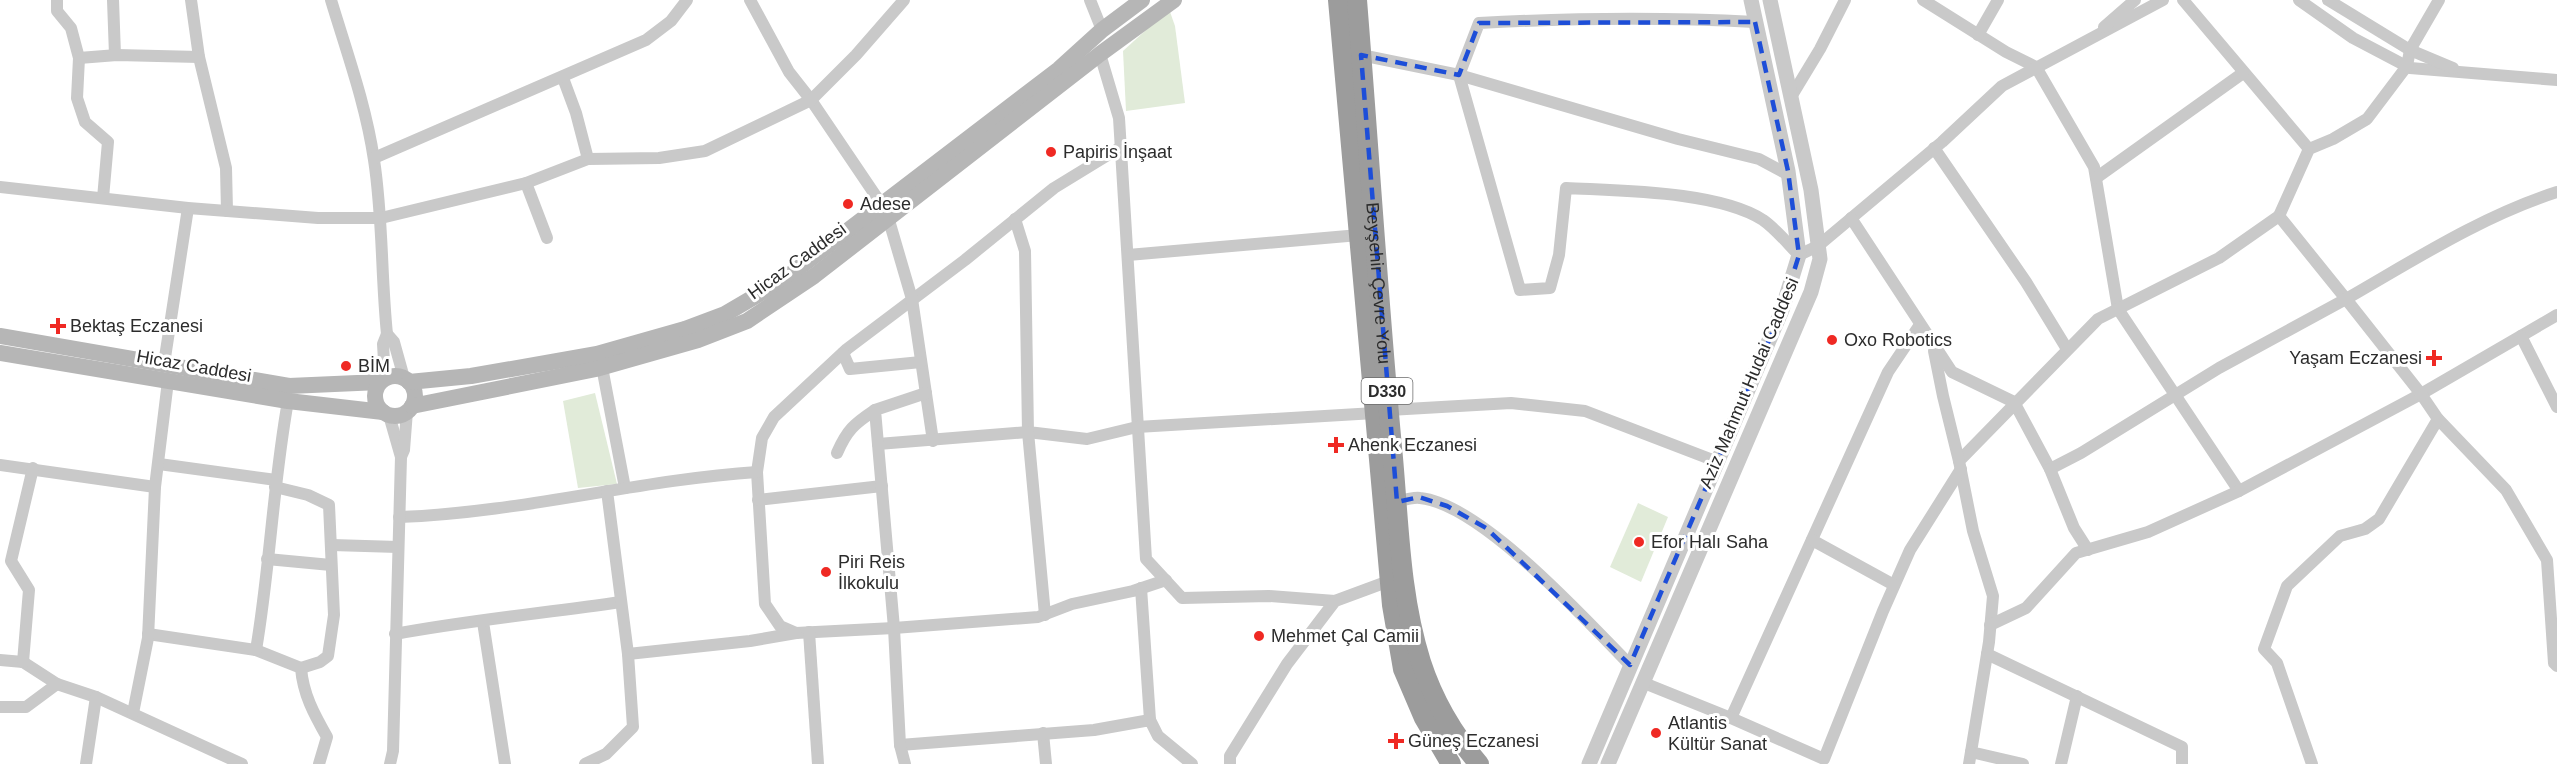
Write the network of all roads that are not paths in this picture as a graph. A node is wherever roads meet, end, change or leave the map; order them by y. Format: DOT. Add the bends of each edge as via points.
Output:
graph roads {
  1 [pos="57,0"];
  2 [pos="112,0"];
  3 [pos="190,0"];
  4 [pos="331,0"];
  5 [pos="687,0"];
  6 [pos="750,0"];
  7 [pos="904,0"];
  8 [pos="1090,0"];
  9 [pos="1142,0"];
  10 [pos="1174,0"];
  11 [pos="1338,0"];
  12 [pos="1357,0"];
  13 [pos="1751,0"];
  14 [pos="1770,0"];
  15 [pos="1845,0"];
  16 [pos="1923,0"];
  17 [pos="1998,0"];
  18 [pos="2135,0"];
  19 [pos="2163,0"];
  20 [pos="2183,0"];
  21 [pos="2300,0"];
  22 [pos="2328,0"];
  23 [pos="2439,0"];
  24 [pos="1755,22"];
  25 [pos="1102,30"];
  26 [pos="1978,35"];
  27 [pos="2088,40"];
  28 [pos="2410,50"];
  29 [pos="1100,54"];
  30 [pos="116,55"];
  31 [pos="1361,56"];
  32 [pos="199,57"];
  33 [pos="79,58"];
  34 [pos="2407,66"];
  35 [pos="2036,67"];
  36 [pos="2463,72"];
  37 [pos="2244,73"];
  38 [pos="1459,75"];
  39 [pos="562,78"];
  40 [pos="2555,83"];
  41 [pos="1791,97"];
  42 [pos="811,100"];
  43 [pos="1121,147"];
  44 [pos="1934,148"];
  45 [pos="2308,149"];
  46 [pos="374,158"];
  47 [pos="588,159"];
  48 [pos="1789,175"];
  49 [pos="2096,178"];
  50 [pos="526,183"];
  51 [pos="0,187"];
  52 [pos="2557,192"];
  53 [pos="103,198"];
  54 [pos="188,208"];
  55 [pos="227,211"];
  56 [pos="885,211"];
  57 [pos="2279,216"];
  58 [pos="381,218"];
  59 [pos="1851,218"];
  60 [pos="1016,219"];
  61 [pos="1359,235"];
  62 [pos="547,238"];
  63 [pos="1818,246"];
  64 [pos="1128,255"];
  65 [pos="1799,255"];
  66 [pos="912,299"];
  67 [pos="2346,299"];
  68 [pos="2118,309"];
  69 [pos="2557,315"];
  70 [pos="1919,326"];
  71 [pos="387,334"];
  72 [pos="0,336"];
  73 [pos="2521,336"];
  74 [pos="1934,347"];
  75 [pos="2067,349"];
  76 [pos="0,353"];
  77 [pos="843,353"];
  78 [pos="921,362"];
  79 [pos="164,364"];
  80 [pos="602,367"];
  81 [pos="382,380"];
  82 [pos="407,380"];
  83 [pos="168,381"];
  84 [pos="926,393"];
  85 [pos="2176,394"];
  86 [pos="2421,394"];
  87 [pos="288,401"];
  88 [pos="2014,402"];
  89 [pos="2557,407"];
  90 [pos="410,409"];
  91 [pos="875,411"];
  92 [pos="1382,411"];
  93 [pos="386,413"];
  94 [pos="2438,419"];
  95 [pos="1137,427"];
  96 [pos="1028,432"];
  97 [pos="933,441"];
  98 [pos="878,444"];
  99 [pos="837,453"];
  100 [pos="401,457"];
  101 [pos="1718,462"];
  102 [pos="159,464"];
  103 [pos="0,465"];
  104 [pos="1960,465"];
  105 [pos="33,468"];
  106 [pos="2050,469"];
  107 [pos="757,472"];
  108 [pos="276,483"];
  109 [pos="882,486"];
  110 [pos="154,487"];
  111 [pos="625,488"];
  112 [pos="607,491"];
  113 [pos="2239,491"];
  114 [pos="758,500"];
  115 [pos="1397,502"];
  116 [pos="399,517"];
  117 [pos="1812,540"];
  118 [pos="332,545"];
  119 [pos="398,547"];
  120 [pos="2088,550"];
  121 [pos="267,559"];
  122 [pos="331,565"];
  123 [pos="1166,580"];
  124 [pos="1389,581"];
  125 [pos="1894,585"];
  126 [pos="1141,588"];
  127 [pos="1335,601"];
  128 [pos="621,602"];
  129 [pos="1045,615"];
  130 [pos="483,622"];
  131 [pos="1990,625"];
  132 [pos="894,628"];
  133 [pos="809,632"];
  134 [pos="796,633"];
  135 [pos="148,634"];
  136 [pos="395,634"];
  137 [pos="256,650"];
  138 [pos="628,654"];
  139 [pos="1987,654"];
  140 [pos="0,660"];
  141 [pos="23,662"];
  142 [pos="1630,665"];
  143 [pos="2557,666"];
  144 [pos="302,668"];
  145 [pos="1644,683"];
  146 [pos="57,684"];
  147 [pos="2077,696"];
  148 [pos="96,697"];
  149 [pos="0,707"];
  150 [pos="133,713"];
  151 [pos="1731,718"];
  152 [pos="1150,720"];
  153 [pos="1043,733"];
  154 [pos="900,745"];
  155 [pos="1970,758"];
  156 [pos="212,759"];
  157 [pos="1445,759"];
  158 [pos="1828,762"];
  159 [pos="86,764"];
  160 [pos="242,764"];
  161 [pos="319,764"];
  162 [pos="390,764"];
  163 [pos="505,764"];
  164 [pos="585,764"];
  165 [pos="818,764"];
  166 [pos="905,764"];
  167 [pos="1046,764"];
  168 [pos="1192,764"];
  169 [pos="1230,764"];
  170 [pos="1479,764"];
  171 [pos="1589,764"];
  172 [pos="1608,764"];
  173 [pos="2023,764"];
  174 [pos="2061,764"];
  175 [pos="2182,764"];
  176 [pos="2312,764"];
  1 -- 33 [label="street" via="57,11 71,28"];
  2 -- 30 [label="street"];
  3 -- 32 [label="street"];
  4 -- 46 [label="street" via="361,96"];
  5 -- 39 [label="street" via="671,21 646,40"];
  6 -- 42 [label="street" via="789,72"];
  7 -- 42 [label="street"];
  8 -- 25 [label="street"];
  9 -- 25 [label="main road, Hicaz Caddesi"];
  10 -- 29 [label="main road, Hicaz Caddesi"];
  11 -- 61 [label="highway, Beyşehir Çevre Yolu / D330"];
  12 -- 31 [label="highway, Beyşehir Çevre Yolu / D330"];
  13 -- 24 [label="street, Aziz Mahmut Hudai Caddesi"];
  14 -- 41 [label="street, Aziz Mahmut Hudai Caddesi"];
  15 -- 41 [label="street"];
  16 -- 26 [label="street"];
  17 -- 26 [label="street"];
  18 -- 27 [label="street"];
  19 -- 27 [label="street"];
  20 -- 37 [label="street"];
  21 -- 34 [label="street" via="2353,38"];
  22 -- 28 [label="street"];
  23 -- 28 [label="street"];
  24 -- 38 [label="street" via="1479,23"];
  24 -- 48 [label="street, Aziz Mahmut Hudai Caddesi"];
  25 -- 56 [label="main road, Hicaz Caddesi"];
  26 -- 35 [label="street"];
  27 -- 35 [label="street"];
  28 -- 34 [label="street"];
  28 -- 36 [label="street"];
  29 -- 43 [label="street" via="1119,117"];
  29 -- 56 [label="main road, Hicaz Caddesi"];
  30 -- 32 [label="street"];
  30 -- 33 [label="street"];
  31 -- 38 [label="street"];
  31 -- 92 [label="highway, Beyşehir Çevre Yolu / D330"];
  32 -- 55 [label="street" via="226,168"];
  33 -- 53 [label="street" via="78,98 85,122 108,142"];
  34 -- 36 [label="street"];
  34 -- 45 [label="street" via="2367,119"];
  35 -- 44 [label="street" via="2002,86"];
  35 -- 49 [label="street" via="2094,167"];
  36 -- 40 [label="street"];
  37 -- 45 [label="street"];
  37 -- 49 [label="street"];
  38 -- 48 [label="street" via="1759,159"];
  38 -- 65 [label="street" via="1521,290 1550,288 1559,255 1566,188 1638,191 1724,202 1764,220"];
  39 -- 46 [label="street"];
  39 -- 47 [label="street"];
  41 -- 63 [label="street, Aziz Mahmut Hudai Caddesi" via="1811,190"];
  42 -- 47 [label="street" via="705,151 659,158"];
  42 -- 56 [label="street"];
  43 -- 60 [label="street" via="1054,188"];
  43 -- 64 [label="street"];
  44 -- 59 [label="street"];
  44 -- 75 [label="street"];
  45 -- 57 [label="street"];
  46 -- 58 [label="street"];
  47 -- 50 [label="street"];
  48 -- 65 [label="street, Aziz Mahmut Hudai Caddesi"];
  49 -- 68 [label="street"];
  50 -- 58 [label="street"];
  50 -- 62 [label="street"];
  51 -- 53 [label="street"];
  52 -- 67 [label="street" via="2520,204"];
  53 -- 54 [label="street"];
  54 -- 55 [label="street"];
  54 -- 79 [label="street"];
  55 -- 58 [label="street"];
  56 -- 66 [label="street"];
  56 -- 80 [label="main road, Hicaz Caddesi" via="814,276 747,321 698,340"];
  56 -- 82 [label="main road, Hicaz Caddesi" via="725,315 597,354 471,376"];
  57 -- 67 [label="street"];
  57 -- 68 [label="street" via="2219,258"];
  58 -- 71 [label="street"];
  59 -- 63 [label="street"];
  59 -- 70 [label="street"];
  60 -- 66 [label="street"];
  60 -- 96 [label="street" via="1025,251"];
  61 -- 64 [label="street"];
  61 -- 92 [label="highway, Beyşehir Çevre Yolu / D330"];
  63 -- 65 [label="street"];
  63 -- 145 [label="street, Aziz Mahmut Hudai Caddesi" via="1820,259 1811,292"];
  64 -- 95 [label="street"];
  65 -- 101 [label="street, Aziz Mahmut Hudai Caddesi" via="1782,310"];
  66 -- 77 [label="street"];
  66 -- 78 [label="street"];
  67 -- 85 [label="street"];
  67 -- 86 [label="street"];
  68 -- 75 [label="street" via="2098,319"];
  68 -- 85 [label="street"];
  69 -- 73 [label="street"];
  70 -- 74 [label="street"];
  70 -- 117 [label="street" via="1888,372"];
  71 -- 81 [label="street"];
  71 -- 82 [label="street" via="394,342"];
  72 -- 79 [label="main road, Hicaz Caddesi"];
  73 -- 86 [label="street"];
  73 -- 89 [label="street"];
  74 -- 88 [label="street" via="1952,372"];
  74 -- 104 [label="street"];
  75 -- 88 [label="street"];
  76 -- 83 [label="main road, Hicaz Caddesi"];
  77 -- 78 [label="street" via="850,369"];
  77 -- 107 [label="street" via="774,417 762,438"];
  78 -- 84 [label="street"];
  79 -- 81 [label="main road, Hicaz Caddesi" via="289,386"];
  80 -- 90 [label="main road, Hicaz Caddesi"];
  80 -- 111 [label="street"];
  81 -- 82 [label="main road" via="391,376"];
  81 -- 93 [label="main road" via="376,388 375,401"];
  82 -- 90 [label="main road" via="415,394"];
  83 -- 87 [label="main road, Hicaz Caddesi"];
  83 -- 102 [label="street"];
  84 -- 91 [label="street"];
  84 -- 97 [label="street"];
  85 -- 106 [label="street"];
  85 -- 113 [label="street"];
  86 -- 94 [label="street"];
  86 -- 113 [label="street"];
  87 -- 93 [label="main road, Hicaz Caddesi"];
  87 -- 108 [label="street"];
  88 -- 104 [label="street"];
  88 -- 106 [label="street"];
  90 -- 93 [label="main road" via="395,416"];
  90 -- 100 [label="street"];
  91 -- 98 [label="street"];
  91 -- 99 [label="street" via="845,434"];
  92 -- 95 [label="street"];
  92 -- 101 [label="street" via="1511,403 1585,411"];
  92 -- 115 [label="highway, Beyşehir Çevre Yolu / D330"];
  92 -- 124 [label="highway, Beyşehir Çevre Yolu / D330"];
  93 -- 100 [label="street"];
  94 -- 143 [label="street" via="2506,490 2547,560"];
  94 -- 176 [label="street" via="2379,519 2365,529 2340,536 2287,586 2264,650 2277,663"];
  95 -- 96 [label="street" via="1087,439"];
  95 -- 123 [label="street" via="1146,559"];
  96 -- 97 [label="street"];
  96 -- 129 [label="street"];
  97 -- 98 [label="street"];
  98 -- 109 [label="street"];
  100 -- 116 [label="street"];
  101 -- 142 [label="street, Aziz Mahmut Hudai Caddesi"];
  102 -- 108 [label="street"];
  102 -- 110 [label="street"];
  103 -- 105 [label="street"];
  104 -- 125 [label="street"];
  104 -- 131 [label="street" via="1973,531 1993,596"];
  105 -- 110 [label="street"];
  105 -- 141 [label="street" via="11,561 29,590"];
  106 -- 120 [label="street" via="2074,528"];
  107 -- 111 [label="street" via="705,475"];
  107 -- 114 [label="street"];
  108 -- 118 [label="street" via="329,505"];
  108 -- 121 [label="street"];
  109 -- 114 [label="street"];
  109 -- 132 [label="street"];
  110 -- 135 [label="street"];
  111 -- 112 [label="street"];
  112 -- 116 [label="street" via="448,516"];
  112 -- 128 [label="street"];
  113 -- 120 [label="street" via="2148,532"];
  114 -- 134 [label="street" via="765,604 780,626"];
  115 -- 142 [label="street" via="1419,497 1447,506 1486,528"];
  115 -- 170 [label="highway, Beyşehir Çevre Yolu / D330" via="1407,606 1421,663 1440,706"];
  116 -- 119 [label="street"];
  117 -- 125 [label="street"];
  117 -- 151 [label="street"];
  118 -- 119 [label="street"];
  118 -- 122 [label="street"];
  119 -- 136 [label="street"];
  120 -- 131 [label="street" via="2076,553 2026,608"];
  121 -- 122 [label="street"];
  121 -- 137 [label="street"];
  122 -- 144 [label="street" via="334,615 328,656"];
  123 -- 126 [label="street"];
  123 -- 127 [label="street" via="1182,598 1269,596"];
  124 -- 127 [label="street"];
  124 -- 157 [label="highway, Beyşehir Çevre Yolu / D330" via="1404,669"];
  125 -- 158 [label="street"];
  126 -- 129 [label="street" via="1072,604"];
  126 -- 152 [label="street"];
  127 -- 169 [label="street" via="1287,664 1230,756"];
  128 -- 130 [label="street"];
  128 -- 138 [label="street"];
  129 -- 132 [label="street"];
  130 -- 136 [label="street"];
  130 -- 163 [label="street"];
  131 -- 139 [label="street"];
  132 -- 133 [label="street"];
  132 -- 154 [label="street"];
  133 -- 134 [label="street"];
  133 -- 165 [label="street"];
  134 -- 138 [label="street"];
  135 -- 137 [label="street"];
  135 -- 150 [label="street"];
  136 -- 162 [label="street"];
  137 -- 144 [label="street"];
  138 -- 164 [label="street" via="633,727 606,754"];
  139 -- 147 [label="street"];
  139 -- 155 [label="street"];
  140 -- 141 [label="street"];
  141 -- 146 [label="street"];
  142 -- 171 [label="street, Aziz Mahmut Hudai Caddesi"];
  144 -- 161 [label="street" via="302,686 327,737"];
  145 -- 151 [label="street"];
  145 -- 172 [label="street, Aziz Mahmut Hudai Caddesi"];
  146 -- 148 [label="street"];
  146 -- 149 [label="street" via="27,708"];
  147 -- 174 [label="street"];
  147 -- 175 [label="street" via="2182,747"];
  148 -- 150 [label="street"];
  148 -- 159 [label="street"];
  150 -- 156 [label="street"];
  151 -- 158 [label="street"];
  152 -- 153 [label="street" via="1095,730"];
  152 -- 168 [label="street" via="1158,736"];
  153 -- 154 [label="street"];
  153 -- 167 [label="street"];
  154 -- 166 [label="street"];
  155 -- 173 [label="street"];
  156 -- 160 [label="street"];
}
